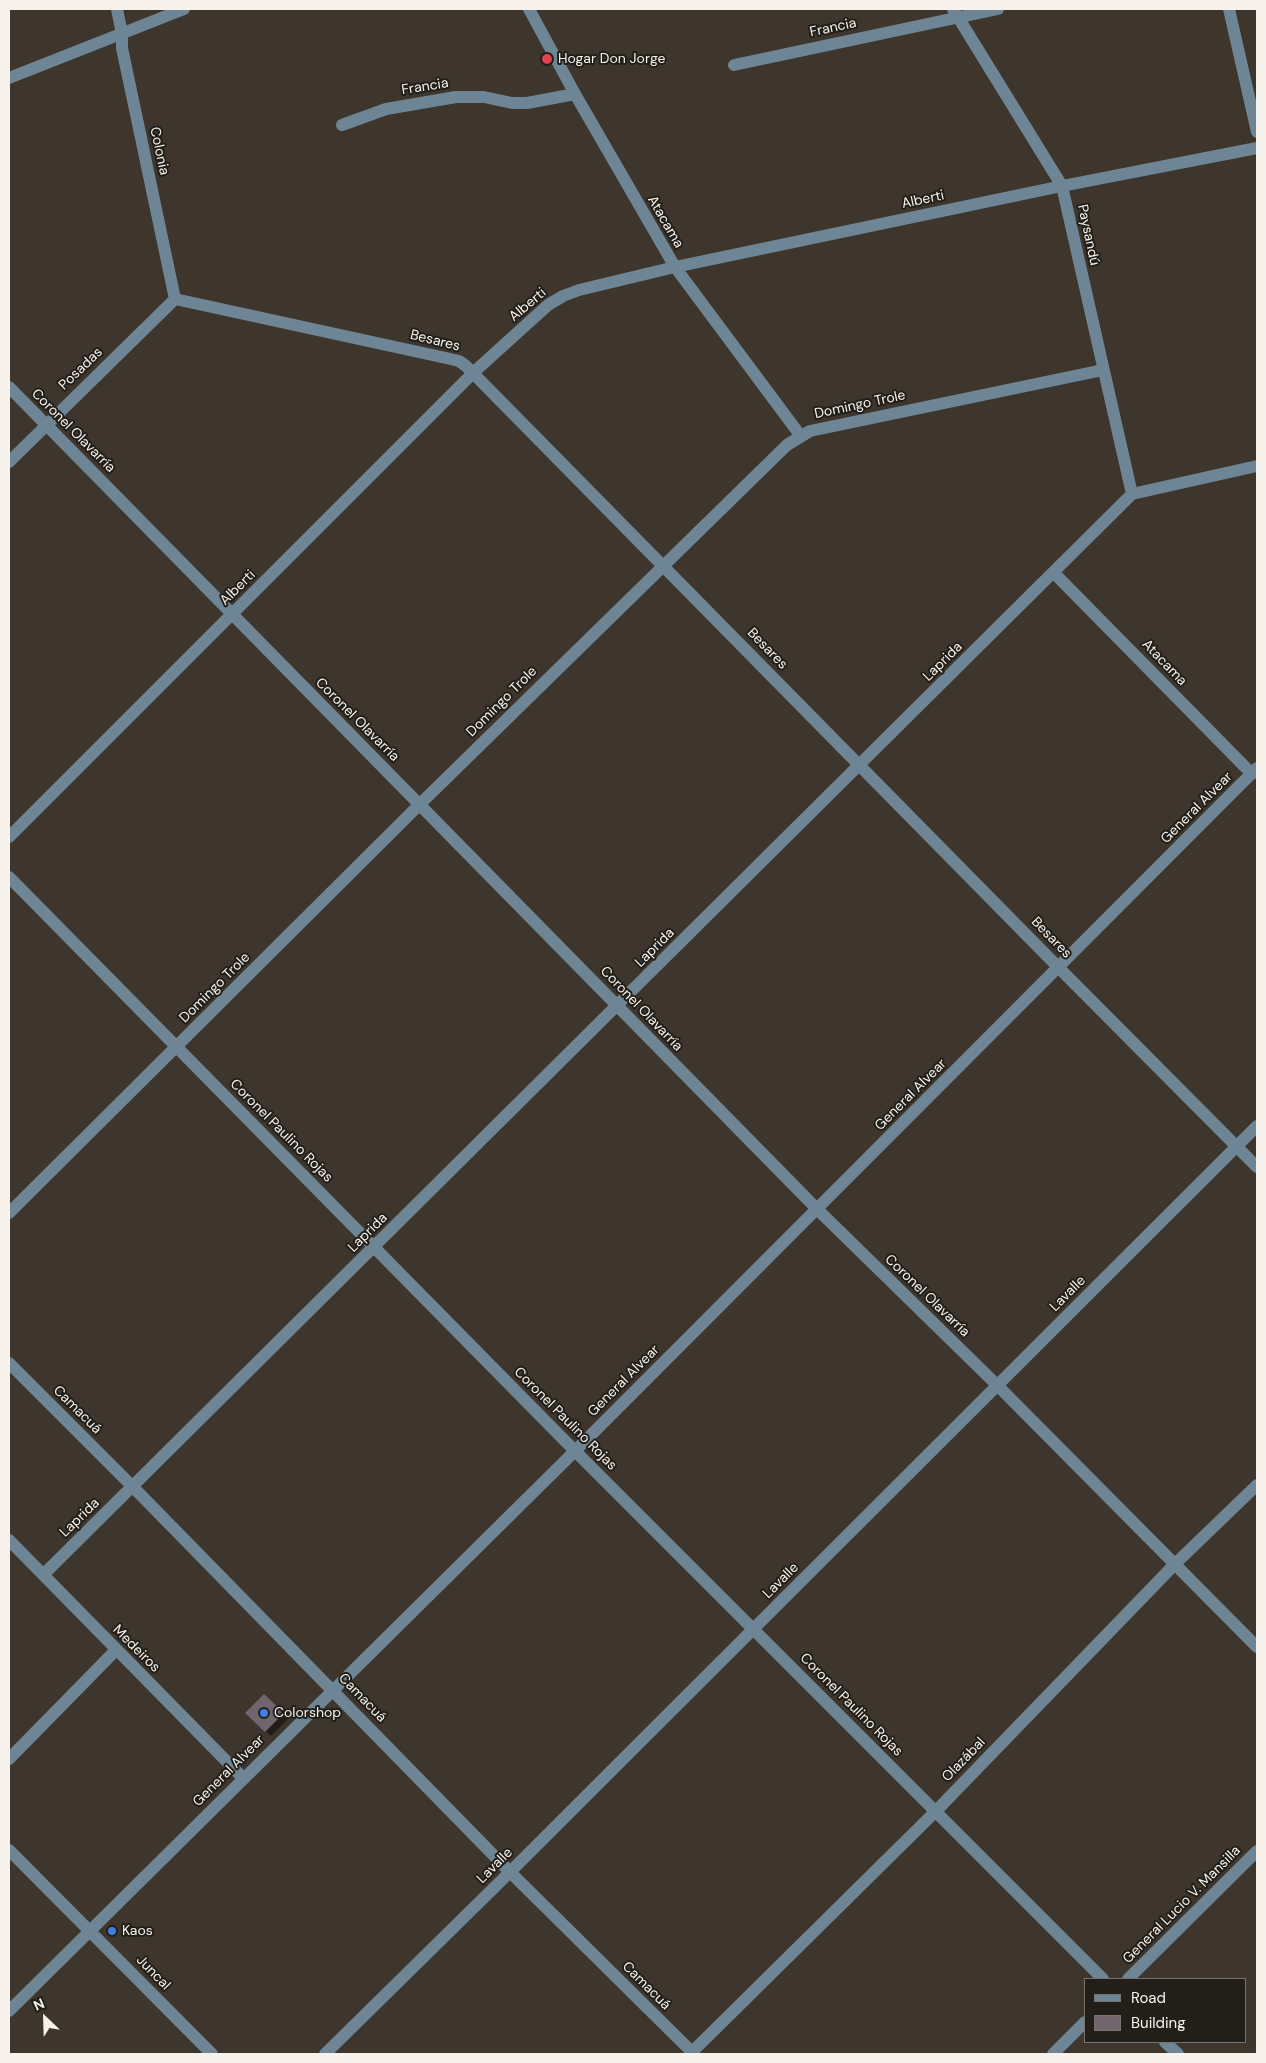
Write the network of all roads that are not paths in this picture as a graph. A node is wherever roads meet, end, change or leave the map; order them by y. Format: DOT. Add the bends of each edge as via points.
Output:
graph roads {
  1 [pos="117,9"];
  2 [pos="184,9"];
  3 [pos="529,9"];
  4 [pos="998,9"];
  5 [pos="1229,9"];
  6 [pos="955,13"];
  7 [pos="122,34"];
  8 [pos="734,65"];
  9 [pos="9,78"];
  10 [pos="575,94"];
  11 [pos="342,125"];
  12 [pos="1257,132"];
  13 [pos="1257,148"];
  14 [pos="1062,186"];
  15 [pos="675,268"];
  16 [pos="175,299"];
  17 [pos="1102,370"];
  18 [pos="474,372"];
  19 [pos="9,387"];
  20 [pos="46,424"];
  21 [pos="800,435"];
  22 [pos="9,462"];
  23 [pos="1257,466"];
  24 [pos="1132,494"];
  25 [pos="663,564"];
  26 [pos="1054,573"];
  27 [pos="232,615"];
  28 [pos="860,766"];
  29 [pos="1255,771"];
  30 [pos="420,804"];
  31 [pos="9,836"];
  32 [pos="9,877"];
  33 [pos="1059,968"];
  34 [pos="617,1007"];
  35 [pos="177,1047"];
  36 [pos="1257,1126"];
  37 [pos="1237,1147"];
  38 [pos="1257,1167"];
  39 [pos="817,1209"];
  40 [pos="9,1212"];
  41 [pos="376,1247"];
  42 [pos="9,1363"];
  43 [pos="998,1386"];
  44 [pos="574,1451"];
  45 [pos="1257,1485"];
  46 [pos="134,1488"];
  47 [pos="9,1540"];
  48 [pos="1175,1564"];
  49 [pos="44,1575"];
  50 [pos="754,1629"];
  51 [pos="1257,1647"];
  52 [pos="116,1650"];
  53 [pos="333,1690"];
  54 [pos="9,1758"];
  55 [pos="243,1778"];
  56 [pos="936,1811"];
  57 [pos="9,1850"];
  58 [pos="1257,1851"];
  59 [pos="510,1872"];
  60 [pos="90,1930"];
  61 [pos="1102,1978"];
  62 [pos="1129,1978"];
  63 [pos="9,2011"];
  64 [pos="1084,2023"];
  65 [pos="1166,2043"];
  66 [pos="212,2054"];
  67 [pos="325,2054"];
  68 [pos="692,2054"];
  69 [pos="1053,2054"];
  70 [pos="1178,2054"];
  1 -- 7 [label="street, Colonia"];
  2 -- 7 [label="street"];
  3 -- 10 [label="street, Atacama"];
  4 -- 6 [label="street, Francia"];
  5 -- 12 [label="street"];
  6 -- 8 [label="street, Francia"];
  6 -- 14 [label="street, Paysandú"];
  7 -- 9 [label="street"];
  7 -- 16 [label="street, Colonia" via="122,48"];
  10 -- 11 [label="street, Francia" via="527,103 456,97 386,109"];
  10 -- 15 [label="street, Atacama"];
  13 -- 14 [label="street, Alberti"];
  14 -- 15 [label="street, Alberti"];
  14 -- 17 [label="street, Paysandú"];
  15 -- 18 [label="street, Alberti" via="564,296 548,305"];
  15 -- 21 [label="street, Atacama"];
  16 -- 18 [label="street, Besares" via="459,361"];
  16 -- 20 [label="street, Posadas"];
  17 -- 21 [label="street, Domingo Trole"];
  17 -- 24 [label="street, Paysandú"];
  18 -- 25 [label="street, Besares"];
  18 -- 27 [label="street, Alberti"];
  19 -- 20 [label="street, Coronel Olavarría"];
  20 -- 22 [label="street, Posadas"];
  20 -- 27 [label="street, Coronel Olavarría"];
  21 -- 25 [label="street, Domingo Trole"];
  23 -- 24 [label="street"];
  24 -- 26 [label="street, Laprida"];
  25 -- 28 [label="street, Besares"];
  25 -- 30 [label="street, Domingo Trole"];
  26 -- 28 [label="street, Laprida"];
  26 -- 29 [label="street, Atacama"];
  27 -- 30 [label="street, Coronel Olavarría"];
  27 -- 31 [label="street, Alberti"];
  28 -- 33 [label="street, Besares"];
  28 -- 34 [label="street, Laprida"];
  29 -- 33 [label="street, General Alvear"];
  30 -- 34 [label="street, Coronel Olavarría"];
  30 -- 35 [label="street, Domingo Trole"];
  32 -- 35 [label="street, Coronel Paulino Rojas"];
  33 -- 37 [label="street, Besares"];
  33 -- 39 [label="street, General Alvear"];
  34 -- 39 [label="street, Coronel Olavarría"];
  34 -- 41 [label="street, Laprida"];
  35 -- 40 [label="street, Domingo Trole"];
  35 -- 41 [label="street, Coronel Paulino Rojas"];
  36 -- 37 [label="street, Lavalle"];
  37 -- 38 [label="street, Besares"];
  37 -- 43 [label="street, Lavalle"];
  39 -- 43 [label="street, Coronel Olavarría"];
  39 -- 44 [label="street, General Alvear"];
  41 -- 44 [label="street, Coronel Paulino Rojas"];
  41 -- 46 [label="street, Laprida"];
  42 -- 46 [label="street, Camacuá"];
  43 -- 48 [label="street, Coronel Olavarría"];
  43 -- 50 [label="street, Lavalle"];
  44 -- 50 [label="street, Coronel Paulino Rojas"];
  44 -- 53 [label="street, General Alvear"];
  45 -- 48 [label="street, Olazábal"];
  46 -- 49 [label="street, Laprida"];
  46 -- 53 [label="street, Camacuá"];
  47 -- 49 [label="street, Medeiros"];
  48 -- 51 [label="street, Coronel Olavarría"];
  48 -- 56 [label="street, Olazábal"];
  49 -- 52 [label="street, Medeiros"];
  50 -- 56 [label="street, Coronel Paulino Rojas"];
  50 -- 59 [label="street, Lavalle"];
  52 -- 54 [label="street"];
  52 -- 55 [label="street, Medeiros"];
  53 -- 55 [label="street, General Alvear"];
  53 -- 59 [label="street, Camacuá"];
  55 -- 60 [label="street, General Alvear"];
  56 -- 61 [label="street, Coronel Paulino Rojas"];
  56 -- 68 [label="street, Olazábal"];
  57 -- 60 [label="street, Juncal"];
  58 -- 62 [label="street, General Lucio V. Mansilla"];
  59 -- 67 [label="street, Lavalle"];
  59 -- 68 [label="street, Camacuá"];
  60 -- 63 [label="street, General Alvear"];
  60 -- 66 [label="street, Juncal"];
  64 -- 69 [label="street"];
  65 -- 70 [label="street"];
}
